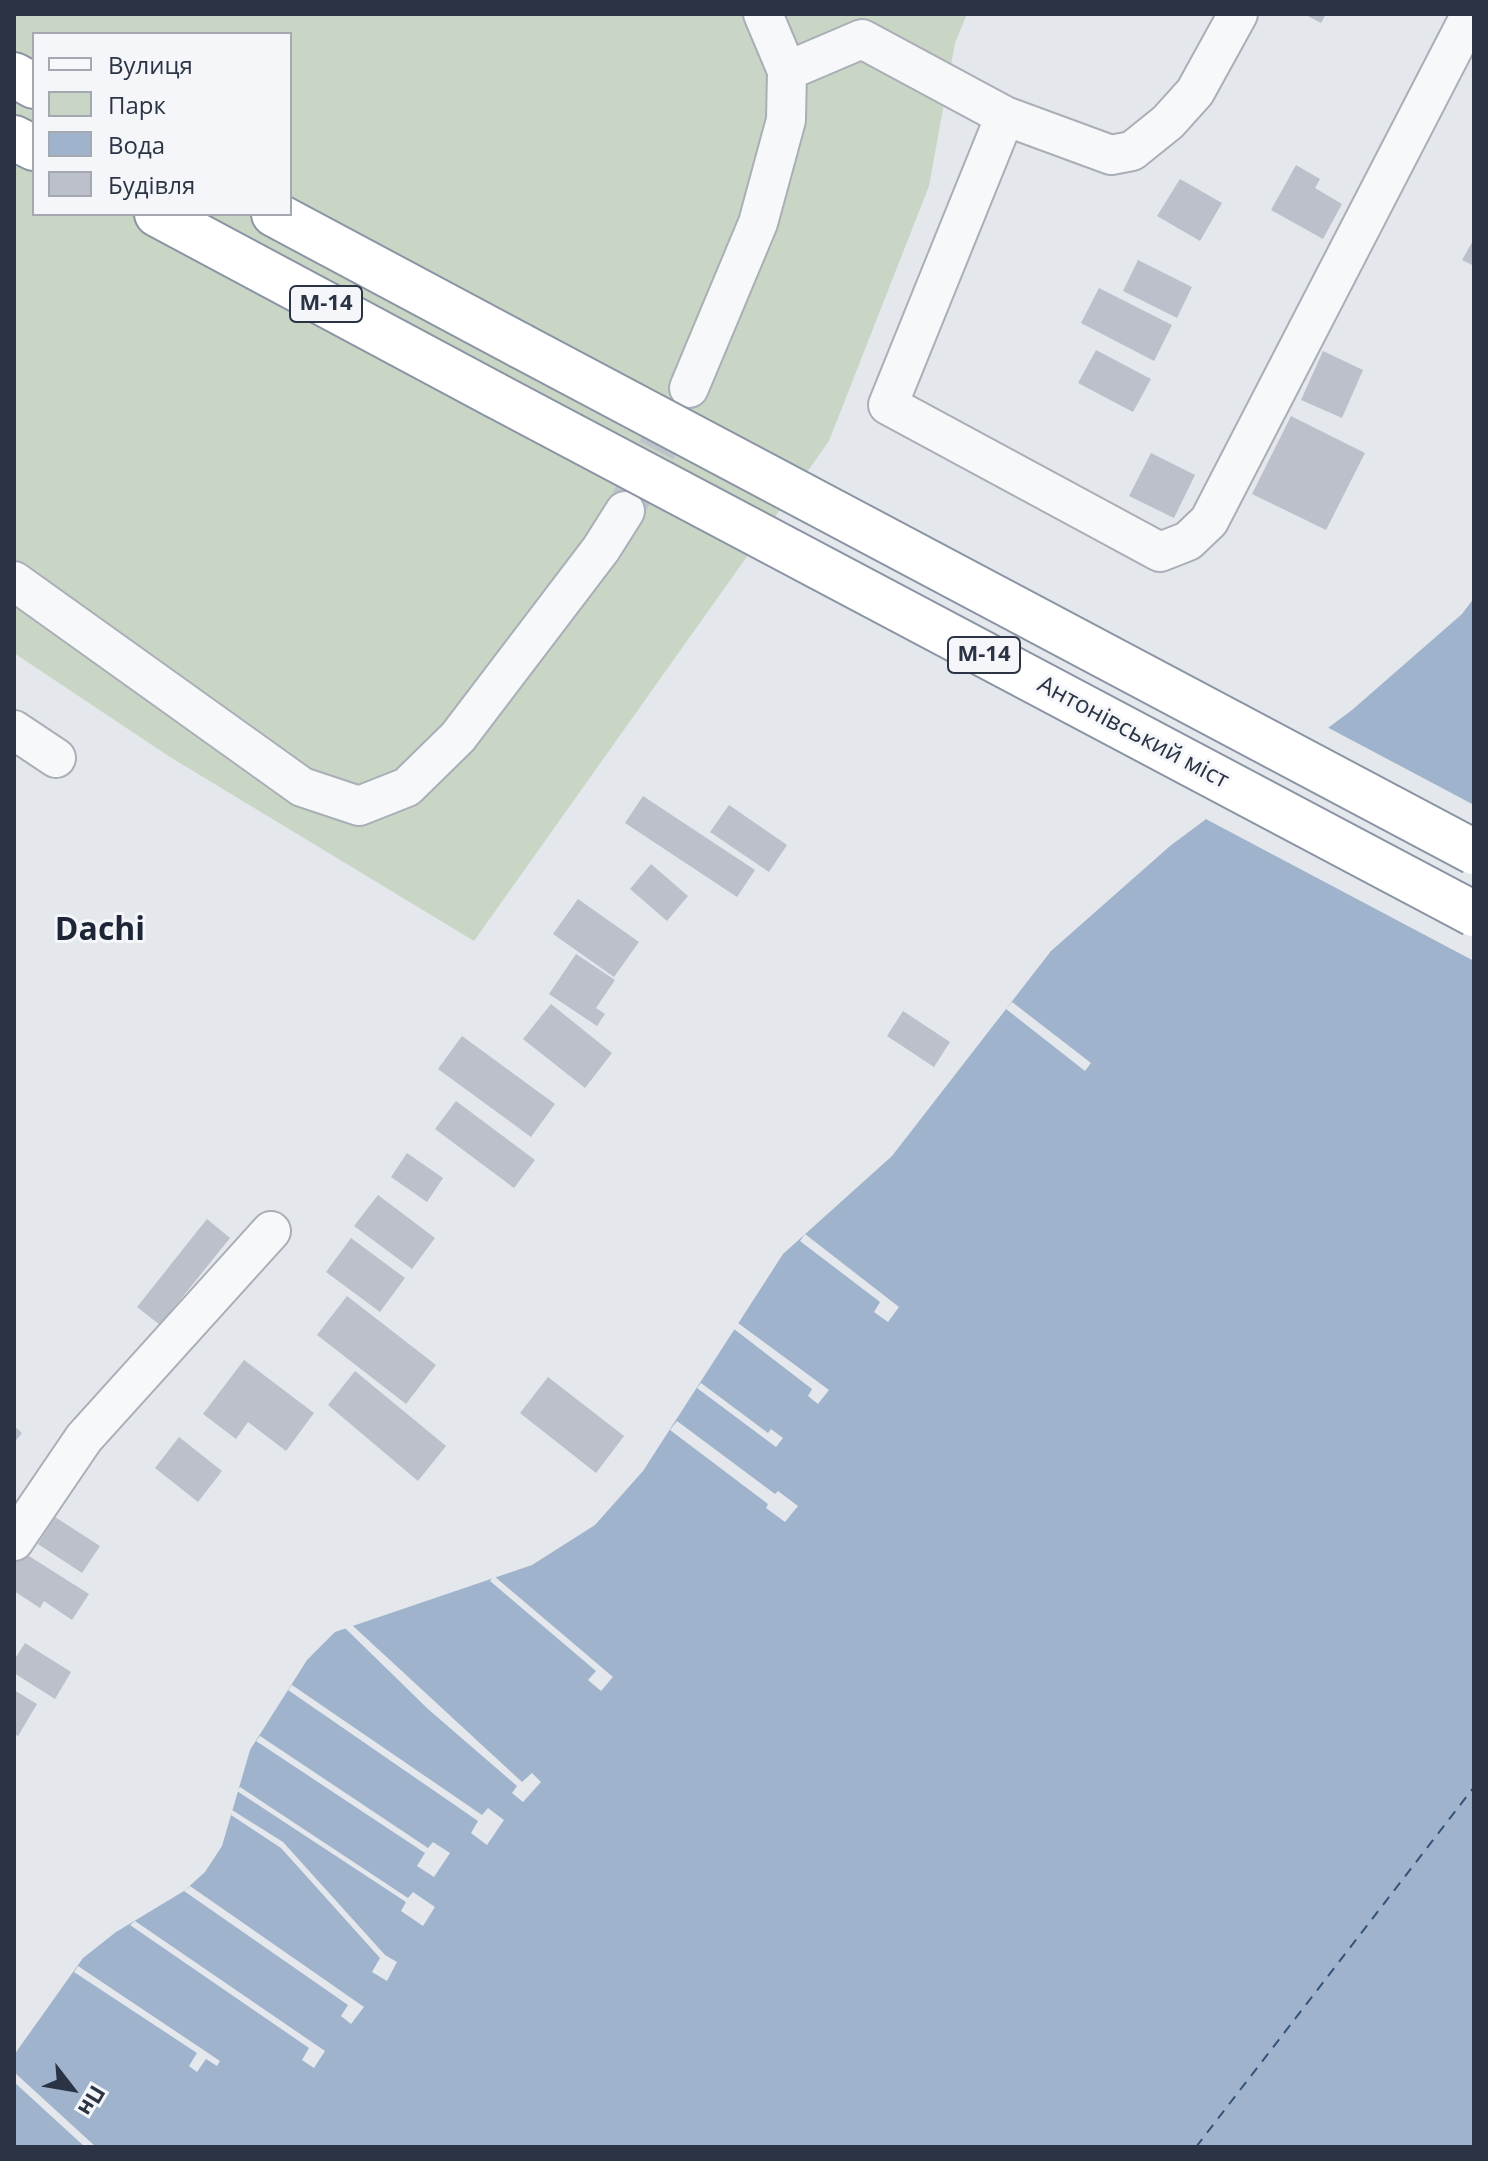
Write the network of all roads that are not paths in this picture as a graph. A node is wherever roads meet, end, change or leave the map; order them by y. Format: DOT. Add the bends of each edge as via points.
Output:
graph roads {
  1 [pos="763,14"];
  2 [pos="1238,14"];
  3 [pos="1471,14"];
  4 [pos="787,71"];
  5 [pos="14,75"];
  6 [pos="32,85"];
  7 [pos="1005,116"];
  8 [pos="14,138"];
  9 [pos="32,147"];
  10 [pos="161,216"];
  11 [pos="278,216"];
  12 [pos="689,388"];
  13 [pos="625,511"];
  14 [pos="14,581"];
  15 [pos="14,730"];
  16 [pos="56,758"];
  17 [pos="1474,852"];
  18 [pos="1474,914"];
  19 [pos="271,1231"];
  20 [pos="14,1541"];
  1 -- 4 [label="street"];
  2 -- 7 [label="street" via="1195,92 1132,151 1111,155"];
  3 -- 7 [label="street" via="1209,521 1188,541 1160,552 888,405"];
  4 -- 7 [label="street" via="862,39"];
  4 -- 12 [label="street" via="786,120 758,223"];
  5 -- 6 [label="highway"];
  8 -- 9 [label="highway"];
  10 -- 18 [label="highway, Антонівський міст / М-14, bridge"];
  11 -- 17 [label="highway, М-14, bridge"];
  13 -- 14 [label="street" via="458,737 407,787 359,806 302,787"];
  15 -- 16 [label="street"];
  19 -- 20 [label="street" via="84,1438"];
}
